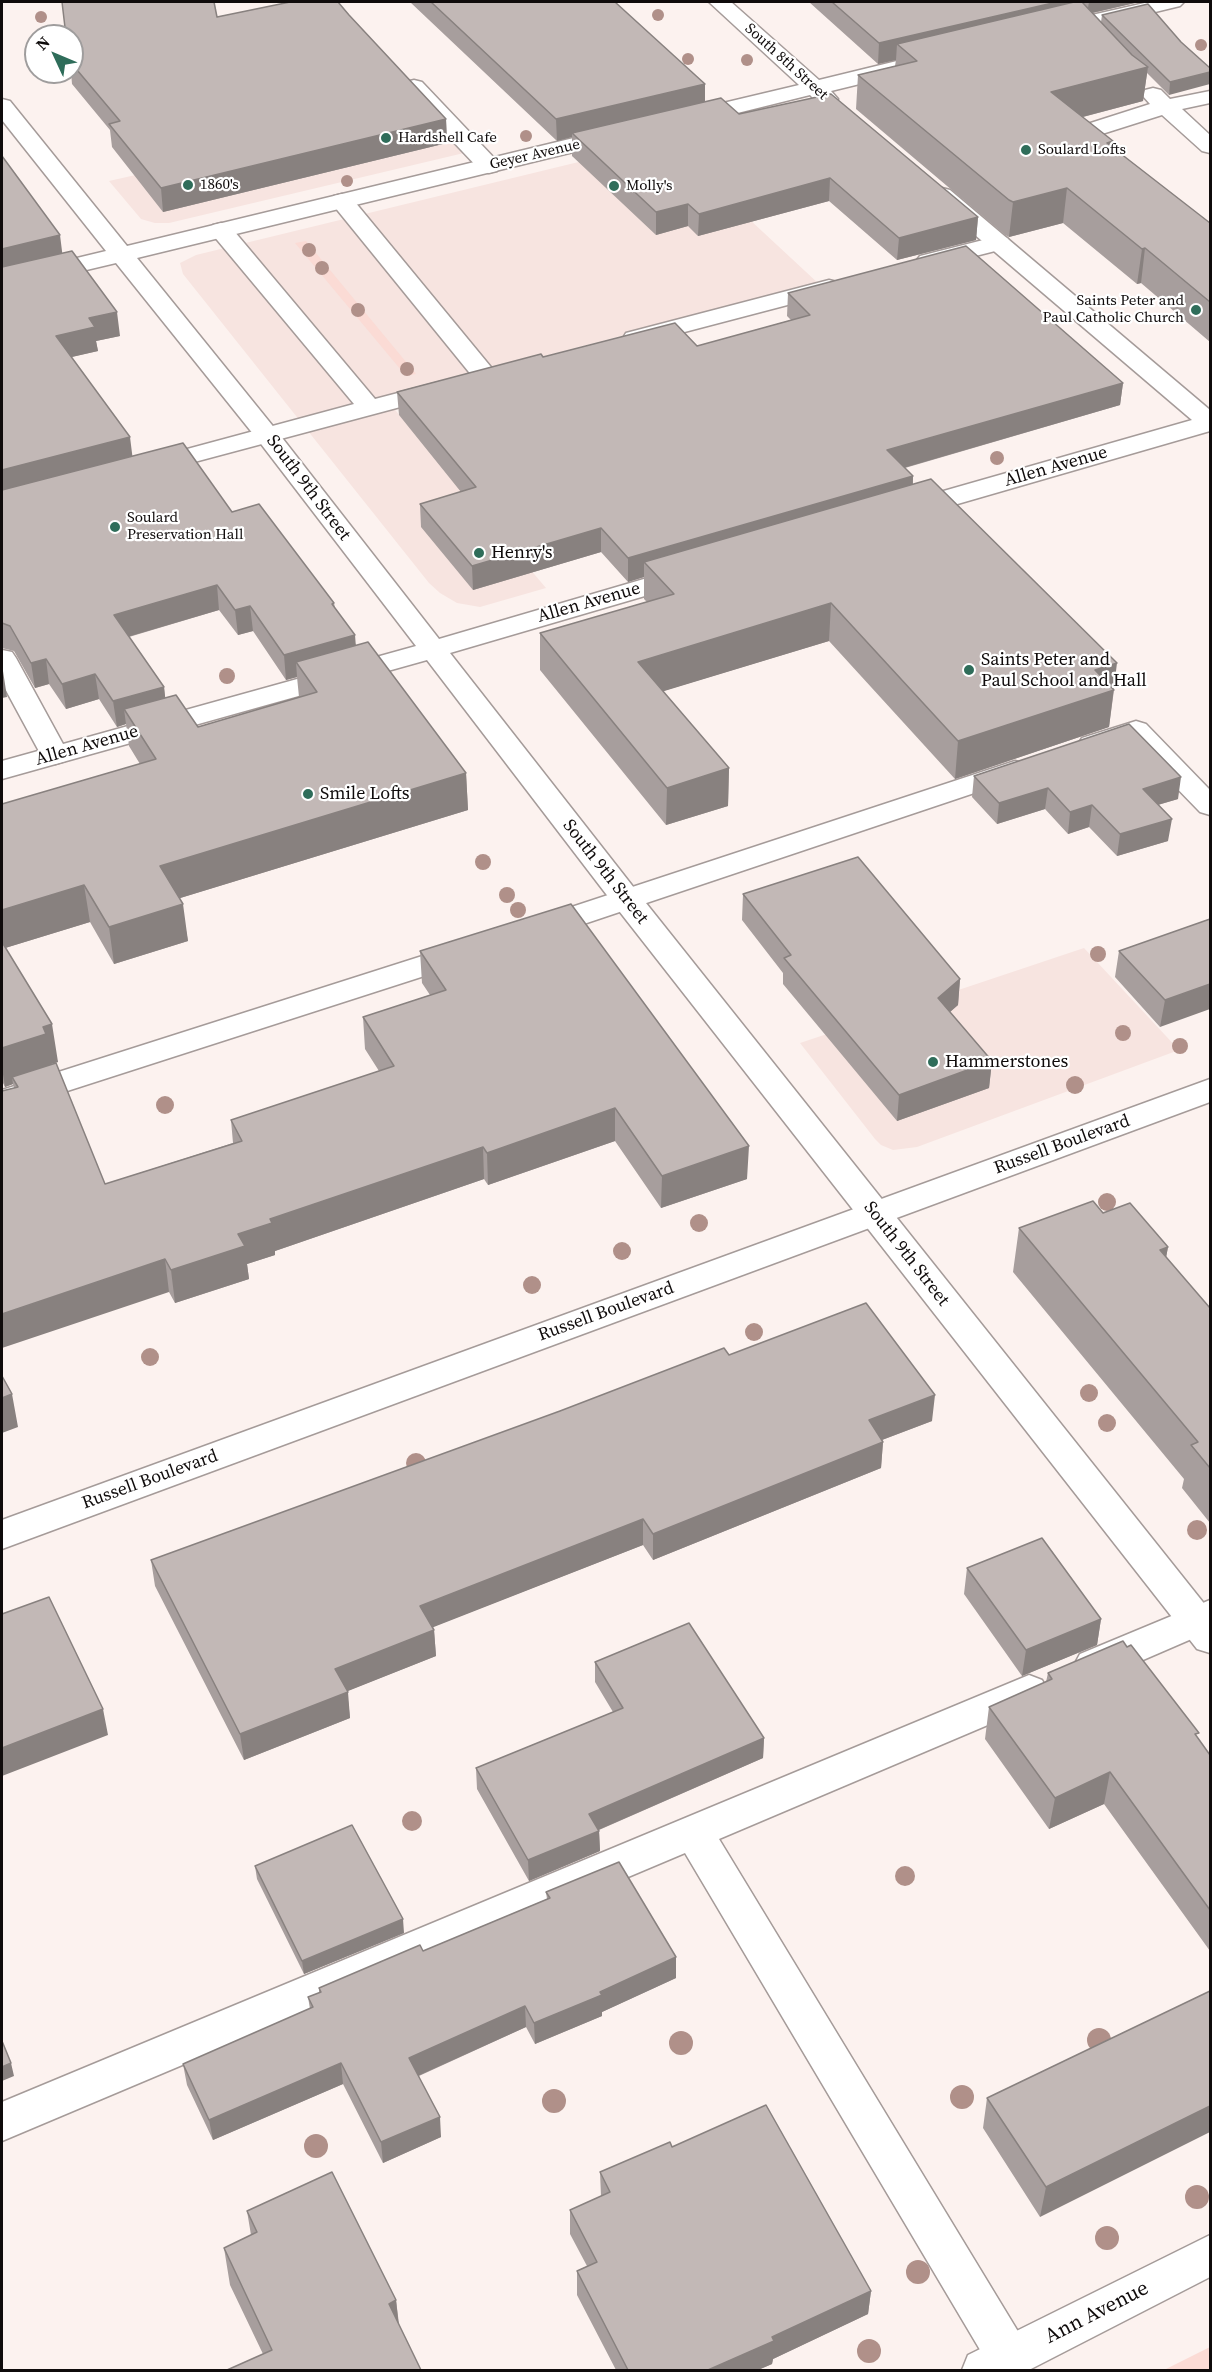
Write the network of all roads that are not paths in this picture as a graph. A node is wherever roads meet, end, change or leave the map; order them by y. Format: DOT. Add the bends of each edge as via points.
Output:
graph roads {
  1 [pos="719,2"];
  2 [pos="1173,2"];
  3 [pos="1076,17"];
  4 [pos="1036,34"];
  5 [pos="1102,45"];
  6 [pos="921,62"];
  7 [pos="401,75"];
  8 [pos="1138,82"];
  9 [pos="814,88"];
  10 [pos="1210,97"];
  11 [pos="2,106"];
  12 [pos="1166,106"];
  13 [pos="847,115"];
  14 [pos="663,124"];
  15 [pos="640,130"];
  16 [pos="1210,146"];
  17 [pos="489,166"];
  18 [pos="1129,167"];
  19 [pos="927,183"];
  20 [pos="342,201"];
  21 [pos="221,230"];
  22 [pos="999,243"];
  23 [pos="122,254"];
  24 [pos="902,268"];
  25 [pos="856,280"];
  26 [pos="2,283"];
  27 [pos="613,344"];
  28 [pos="370,408"];
  29 [pos="1210,423"];
  30 [pos="267,435"];
  31 [pos="125,473"];
  32 [pos="881,518"];
  33 [pos="710,568"];
  34 [pos="431,650"];
  35 [pos="2,658"];
  36 [pos="1069,752"];
  37 [pos="55,755"];
  38 [pos="1036,763"];
  39 [pos="2,770"];
  40 [pos="1210,806"];
  41 [pos="627,900"];
  42 [pos="1210,1090"];
  43 [pos="2,1101"];
  44 [pos="875,1214"];
  45 [pos="2,1535"];
  46 [pos="1206,1625"];
  47 [pos="694,1832"];
  48 [pos="2,2122"];
  49 [pos="1210,2255"];
  50 [pos="996,2364"];
  1 -- 9 [label="street, South 8th Street"];
  2 -- 3 [label="street"];
  3 -- 4 [label="street"];
  3 -- 5 [label="street"];
  6 -- 9 [label="street"];
  7 -- 17 [label="street"];
  8 -- 12 [label="street"];
  9 -- 13 [label="street, South 8th Street"];
  9 -- 14 [label="street"];
  10 -- 12 [label="street"];
  11 -- 23 [label="street, South 9th Street"];
  12 -- 16 [label="street"];
  12 -- 18 [label="street" via="1086,132"];
  15 -- 17 [label="street, Geyer Avenue"];
  17 -- 20 [label="street, Geyer Avenue"];
  19 -- 22 [label="street"];
  20 -- 21 [label="street, Geyer Avenue"];
  20 -- 28 [label="street" via="497,374"];
  21 -- 23 [label="street, Geyer Avenue"];
  21 -- 28 [label="street"];
  22 -- 24 [label="street"];
  22 -- 29 [label="street"];
  23 -- 26 [label="street, Geyer Avenue"];
  23 -- 30 [label="street, South 9th Street"];
  25 -- 27 [label="street"];
  28 -- 30 [label="street"];
  29 -- 32 [label="street, Allen Avenue"];
  30 -- 31 [label="street"];
  30 -- 34 [label="street, South 9th Street"];
  33 -- 34 [label="street, Allen Avenue"];
  34 -- 37 [label="street, Allen Avenue"];
  34 -- 41 [label="street, South 9th Street"];
  35 -- 37 [label="street"];
  36 -- 40 [label="street" via="1136,730"];
  37 -- 39 [label="street, Allen Avenue"];
  38 -- 41 [label="street"];
  41 -- 43 [label="street"];
  41 -- 44 [label="street, South 9th Street"];
  42 -- 44 [label="street, Russell Boulevard"];
  44 -- 45 [label="street, Russell Boulevard"];
  44 -- 46 [label="street, South 9th Street"];
  46 -- 47 [label="street"];
  47 -- 48 [label="street"];
  47 -- 50 [label="street"];
  49 -- 50 [label="street, Ann Avenue"];
}
